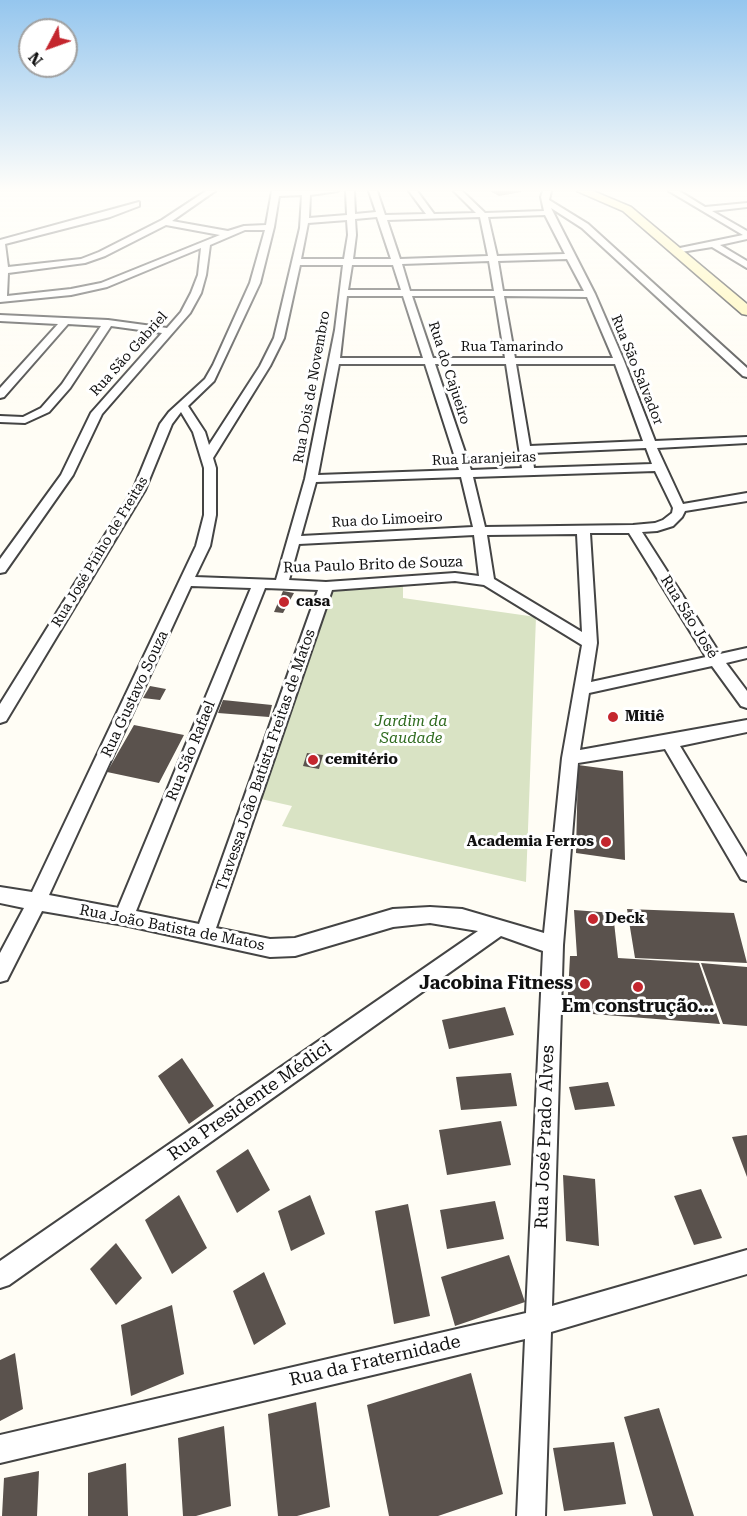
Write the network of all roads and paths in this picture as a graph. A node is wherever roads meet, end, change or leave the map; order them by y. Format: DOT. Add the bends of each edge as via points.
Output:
graph roads {
  1 [pos="76,262"];
  2 [pos="83,262"];
  3 [pos="162,262"];
  4 [pos="205,262"];
  5 [pos="261,262"];
  6 [pos="297,262"];
  7 [pos="348,262"];
  8 [pos="396,262"];
  9 [pos="404,262"];
  10 [pos="493,262"];
  11 [pos="574,262"];
  12 [pos="625,262"];
  13 [pos="690,262"];
  14 [pos="90,269"];
  15 [pos="2,271"];
  16 [pos="97,277"];
  17 [pos="104,285"];
  18 [pos="343,292"];
  19 [pos="407,293"];
  20 [pos="498,294"];
  21 [pos="590,294"];
  22 [pos="29,297"];
  23 [pos="1,299"];
  24 [pos="747,311"];
  25 [pos="0,313"];
  26 [pos="0,318"];
  27 [pos="65,321"];
  28 [pos="108,323"];
  29 [pos="171,331"];
  30 [pos="333,361"];
  31 [pos="429,361"];
  32 [pos="509,361"];
  33 [pos="619,361"];
  34 [pos="747,374"];
  35 [pos="0,395"];
  36 [pos="183,406"];
  37 [pos="0,420"];
  38 [pos="747,440"];
  39 [pos="650,445"];
  40 [pos="525,450"];
  41 [pos="208,456"];
  42 [pos="659,467"];
  43 [pos="529,472"];
  44 [pos="466,474"];
  45 [pos="311,479"];
  46 [pos="747,497"];
  47 [pos="679,508"];
  48 [pos="633,529"];
  49 [pos="583,530"];
  50 [pos="480,531"];
  51 [pos="295,540"];
  52 [pos="5,554"];
  53 [pos="0,569"];
  54 [pos="187,581"];
  55 [pos="487,581"];
  56 [pos="259,585"];
  57 [pos="281,585"];
  58 [pos="326,586"];
  59 [pos="590,643"];
  60 [pos="747,652"];
  61 [pos="716,660"];
  62 [pos="583,689"];
  63 [pos="747,702"];
  64 [pos="0,717"];
  65 [pos="747,726"];
  66 [pos="669,742"];
  67 [pos="570,758"];
  68 [pos="747,873"];
  69 [pos="0,895"];
  70 [pos="37,902"];
  71 [pos="124,917"];
  72 [pos="499,927"];
  73 [pos="205,933"];
  74 [pos="552,945"];
  75 [pos="0,973"];
  76 [pos="747,1262"];
  77 [pos="0,1276"];
  78 [pos="537,1323"];
  79 [pos="0,1449"];
  80 [pos="531,1516"];
  1 -- 15 [label="street"];
  2 -- 14 [label="street"];
  3 -- 17 [label="street"];
  4 -- 29 [label="street, Rua São Gabriel" via="196,293"];
  5 -- 36 [label="street, Rua José Pinho de Freitas" via="218,365 209,381"];
  6 -- 7 [label="street"];
  6 -- 41 [label="street" via="279,338"];
  7 -- 8 [label="street"];
  7 -- 18 [label="street, Rua Dois de Novembro"];
  8 -- 9 [label="street"];
  8 -- 19 [label="street, Rua do Cajueiro"];
  10 -- 20 [label="street"];
  11 -- 21 [label="street, Rua São Salvador"];
  12 -- 34 [label="street"];
  13 -- 24 [label="street"];
  15 -- 23 [label="street"];
  16 -- 17 [label="street"];
  17 -- 22 [label="street"];
  18 -- 19 [label="street"];
  18 -- 30 [label="street, Rua Dois de Novembro"];
  19 -- 20 [label="street"];
  19 -- 31 [label="street, Rua do Cajueiro"];
  20 -- 21 [label="street"];
  20 -- 32 [label="street"];
  21 -- 33 [label="street, Rua São Salvador"];
  22 -- 23 [label="street"];
  22 -- 25 [label="street"];
  26 -- 27 [label="street"];
  27 -- 28 [label="street"];
  27 -- 35 [label="street"];
  28 -- 29 [label="street"];
  28 -- 37 [label="street" via="45,410 25,420"];
  29 -- 52 [label="street, Rua São Gabriel" via="97,413 66,475"];
  30 -- 31 [label="street, Rua Tamarindo"];
  30 -- 45 [label="street, Rua Dois de Novembro"];
  31 -- 32 [label="street, Rua Tamarindo"];
  31 -- 44 [label="street, Rua do Cajueiro"];
  32 -- 33 [label="street, Rua Tamarindo"];
  32 -- 40 [label="street"];
  33 -- 39 [label="street, Rua São Salvador"];
  36 -- 41 [label="street, Rua Gustavo Souza"];
  36 -- 64 [label="street, Rua José Pinho de Freitas" via="166,424 139,490"];
  38 -- 39 [label="street"];
  39 -- 40 [label="street"];
  39 -- 42 [label="street, Rua São Salvador"];
  40 -- 43 [label="street"];
  41 -- 54 [label="street, Rua Gustavo Souza" via="210,515"];
  42 -- 43 [label="street, Rua Laranjeiras"];
  42 -- 47 [label="street, Rua São Salvador"];
  43 -- 44 [label="street, Rua Laranjeiras"];
  44 -- 45 [label="street, Rua Laranjeiras"];
  44 -- 50 [label="street, Rua do Cajueiro"];
  45 -- 51 [label="street, Rua Dois de Novembro"];
  46 -- 47 [label="street"];
  47 -- 48 [label="street" via="668,523"];
  48 -- 49 [label="street"];
  48 -- 61 [label="street, Rua São José"];
  49 -- 50 [label="street"];
  49 -- 59 [label="street, Rua José Prado Alves"];
  50 -- 51 [label="street, Rua do Limoeiro"];
  50 -- 55 [label="street, Rua do Cajueiro"];
  51 -- 57 [label="street, Rua Dois de Novembro"];
  52 -- 53 [label="street, Rua São Gabriel"];
  54 -- 56 [label="street, Rua Paulo Brito de Souza"];
  54 -- 70 [label="street, Rua Gustavo Souza"];
  55 -- 58 [label="street, Rua Paulo Brito de Souza" via="454,578"];
  55 -- 59 [label="street"];
  56 -- 57 [label="street, Rua Paulo Brito de Souza"];
  56 -- 71 [label="street, Rua São Rafael"];
  57 -- 58 [label="street, Rua Paulo Brito de Souza"];
  58 -- 73 [label="street, Travessa João Batista Freitas de Matos"];
  59 -- 62 [label="street, Rua José Prado Alves"];
  60 -- 61 [label="street"];
  61 -- 62 [label="street"];
  61 -- 63 [label="street, Rua São José"];
  62 -- 67 [label="street, Rua José Prado Alves"];
  65 -- 66 [label="street"];
  66 -- 67 [label="street"];
  66 -- 68 [label="street"];
  67 -- 74 [label="street, Rua José Prado Alves"];
  69 -- 70 [label="street, Rua João Batista de Matos"];
  70 -- 71 [label="street, Rua João Batista de Matos"];
  70 -- 75 [label="street, Rua Gustavo Souza"];
  71 -- 73 [label="street, Rua João Batista de Matos"];
  72 -- 73 [label="street, Rua João Batista de Matos" via="430,915 393,918 295,947 270,948"];
  72 -- 74 [label="street, Rua João Batista de Matos"];
  72 -- 77 [label="street, Rua Presidente Médici"];
  74 -- 78 [label="street, Rua José Prado Alves"];
  76 -- 78 [label="street, Rua da Fraternidade"];
  78 -- 79 [label="street, Rua da Fraternidade"];
  78 -- 80 [label="street, Rua José Prado Alves"];
}
